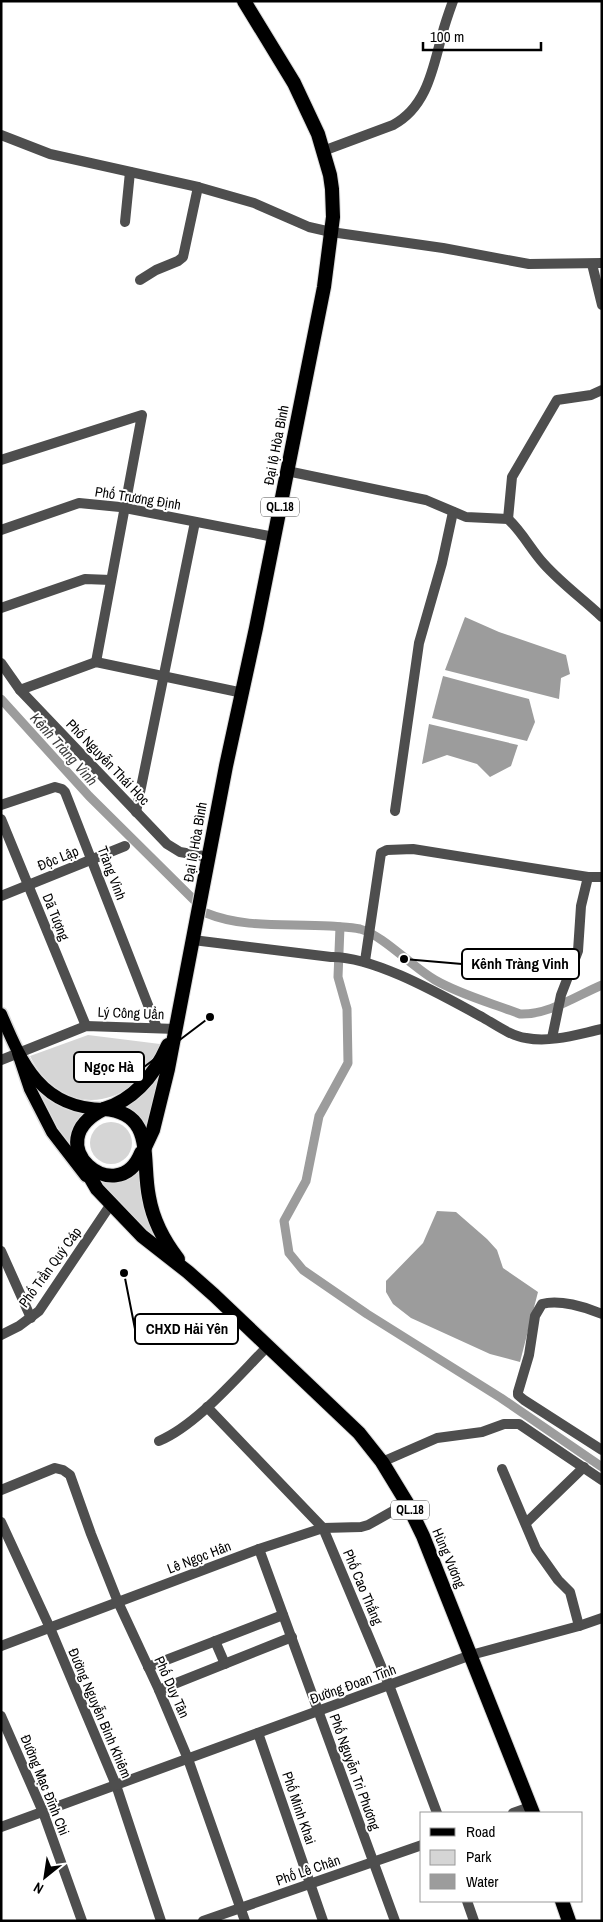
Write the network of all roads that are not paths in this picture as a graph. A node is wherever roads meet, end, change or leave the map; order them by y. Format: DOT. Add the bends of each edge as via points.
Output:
graph roads {
  1 [pos="244,1"];
  2 [pos="453,1"];
  3 [pos="1,135"];
  4 [pos="323,151"];
  5 [pos="130,172"];
  6 [pos="198,187"];
  7 [pos="125,222"];
  8 [pos="331,232"];
  9 [pos="597,263"];
  10 [pos="140,280"];
  11 [pos="602,305"];
  12 [pos="602,390"];
  13 [pos="1,460"];
  14 [pos="287,471"];
  15 [pos="124,508"];
  16 [pos="453,512"];
  17 [pos="508,519"];
  18 [pos="195,522"];
  19 [pos="1,530"];
  20 [pos="274,537"];
  21 [pos="111,580"];
  22 [pos="1,608"];
  23 [pos="602,617"];
  24 [pos="96,662"];
  25 [pos="1,663"];
  26 [pos="164,676"];
  27 [pos="20,690"];
  28 [pos="243,692"];
  29 [pos="1,805"];
  30 [pos="396,811"];
  31 [pos="136,812"];
  32 [pos="1,819"];
  33 [pos="125,846"];
  34 [pos="209,857"];
  35 [pos="92,860"];
  36 [pos="588,877"];
  37 [pos="602,877"];
  38 [pos="28,885"];
  39 [pos="1,896"];
  40 [pos="193,940"];
  41 [pos="365,961"];
  42 [pos="1,1014"];
  43 [pos="86,1026"];
  44 [pos="157,1028"];
  45 [pos="176,1029"];
  46 [pos="602,1030"];
  47 [pos="552,1038"];
  48 [pos="18,1053"];
  49 [pos="1,1060"];
  50 [pos="104,1109"];
  51 [pos="58,1142"];
  52 [pos="145,1145"];
  53 [pos="84,1163"];
  54 [pos="147,1187"];
  55 [pos="97,1190"];
  56 [pos="110,1204"];
  57 [pos="2,1254"];
  58 [pos="188,1272"];
  59 [pos="602,1314"];
  60 [pos="31,1318"];
  61 [pos="1,1335"];
  62 [pos="268,1346"];
  63 [pos="207,1407"];
  64 [pos="159,1441"];
  65 [pos="602,1450"];
  66 [pos="382,1462"];
  67 [pos="584,1467"];
  68 [pos="502,1469"];
  69 [pos="602,1480"];
  70 [pos="1,1490"];
  71 [pos="407,1503"];
  72 [pos="1,1522"];
  73 [pos="526,1523"];
  74 [pos="323,1528"];
  75 [pos="259,1549"];
  76 [pos="118,1602"];
  77 [pos="283,1615"];
  78 [pos="602,1618"];
  79 [pos="579,1626"];
  80 [pos="50,1628"];
  81 [pos="292,1637"];
  82 [pos="215,1641"];
  83 [pos="1,1646"];
  84 [pos="471,1655"];
  85 [pos="224,1664"];
  86 [pos="148,1668"];
  87 [pos="389,1685"];
  88 [pos="159,1690"];
  89 [pos="318,1711"];
  90 [pos="1,1716"];
  91 [pos="258,1733"];
  92 [pos="188,1759"];
  93 [pos="116,1785"];
  94 [pos="532,1810"];
  95 [pos="43,1812"];
  96 [pos="436,1812"];
  97 [pos="519,1812"];
  98 [pos="1,1827"];
  99 [pos="420,1846"];
  100 [pos="374,1862"];
  101 [pos="310,1884"];
  102 [pos="468,1902"];
  103 [pos="562,1902"];
  104 [pos="240,1908"];
  105 [pos="82,1921"];
  106 [pos="161,1921"];
  107 [pos="203,1921"];
  108 [pos="245,1921"];
  109 [pos="323,1921"];
  110 [pos="395,1921"];
  111 [pos="474,1921"];
  112 [pos="569,1921"];
  1 -- 4 [label="highway, Đại lộ Hòa Bình / QL.18" via="294,83"];
  2 -- 4 [label="street" via="429,80 413,110 393,125"];
  3 -- 5 [label="street" via="50,154"];
  4 -- 8 [label="highway, Đại lộ Hòa Bình / QL.18" via="332,189"];
  5 -- 6 [label="street"];
  5 -- 7 [label="street"];
  6 -- 8 [label="street" via="254,203 309,227"];
  6 -- 10 [label="street" via="183,257"];
  8 -- 9 [label="street" via="529,264"];
  8 -- 14 [label="highway, Đại lộ Hòa Bình / QL.18" via="324,287"];
  9 -- 11 [label="street"];
  12 -- 17 [label="street" via="557,400 512,477"];
  13 -- 15 [label="street" via="142,414"];
  14 -- 16 [label="street" via="426,500"];
  14 -- 20 [label="highway, Đại lộ Hòa Bình / QL.18"];
  15 -- 18 [label="street, Phố Trương Định"];
  15 -- 19 [label="street, Phố Trương Định" via="79,503"];
  15 -- 21 [label="street"];
  16 -- 17 [label="street" via="466,517"];
  16 -- 30 [label="street" via="419,643"];
  17 -- 23 [label="street" via="560,581"];
  18 -- 20 [label="street, Phố Trương Định"];
  18 -- 26 [label="street"];
  20 -- 28 [label="highway, Đại lộ Hòa Bình / QL.18"];
  21 -- 22 [label="street" via="85,579"];
  21 -- 24 [label="street"];
  24 -- 26 [label="street"];
  24 -- 27 [label="street"];
  25 -- 27 [label="street, Phố Nguyễn Thái Học"];
  26 -- 28 [label="street"];
  26 -- 31 [label="street"];
  27 -- 31 [label="street, Phố Nguyễn Thái Học"];
  28 -- 34 [label="highway, Đại lộ Hòa Bình / QL.18"];
  29 -- 35 [label="street, Tràng Vinh" via="54,787 62,789"];
  31 -- 34 [label="street, Phố Nguyễn Thái Học" via="167,844 180,852"];
  32 -- 38 [label="street, Dã Tượng"];
  33 -- 35 [label="street, Độc Lập"];
  34 -- 40 [label="highway, Đại lộ Hòa Bình / QL.18"];
  35 -- 38 [label="street, Độc Lập"];
  35 -- 44 [label="street, Tràng Vinh"];
  36 -- 37 [label="street"];
  36 -- 41 [label="street" via="413,849 387,850 381,853"];
  36 -- 47 [label="street" via="581,906 578,950 561,995"];
  38 -- 39 [label="street, Độc Lập"];
  38 -- 43 [label="street, Dã Tượng"];
  40 -- 41 [label="street"];
  40 -- 45 [label="highway, Đại lộ Hòa Bình / QL.18"];
  41 -- 47 [label="street" via="517,1035 530,1039"];
  42 -- 48 [label="main road"];
  43 -- 44 [label="street, Lý Công Uẩn"];
  43 -- 48 [label="street, Lý Công Uẩn"];
  44 -- 45 [label="street, Lý Công Uẩn"];
  45 -- 50 [label="highway" via="146,1082 132,1095"];
  45 -- 52 [label="highway, Đại lộ Hòa Bình" via="168,1069"];
  46 -- 47 [label="street"];
  48 -- 49 [label="street, Lý Công Uẩn"];
  48 -- 50 [label="main road" via="32,1076 52,1094 77,1106"];
  48 -- 51 [label="main road" via="30,1089"];
  50 -- 52 [label="highway" via="125,1113 134,1119"];
  50 -- 53 [label="highway" via="86,1120 80,1128 78,1143"];
  51 -- 53 [label="main road"];
  51 -- 55 [label="main road"];
  52 -- 53 [label="highway" via="126,1171 110,1176 99,1174"];
  52 -- 54 [label="highway"];
  52 -- 54 [label="highway"];
  53 -- 55 [label="highway"];
  54 -- 58 [label="highway" via="159,1230"];
  55 -- 56 [label="highway"];
  56 -- 58 [label="highway" via="152,1245"];
  56 -- 60 [label="street, Phố Trần Quý Cáp"];
  57 -- 60 [label="street"];
  58 -- 62 [label="highway, Hùng Vương / QL.18"];
  59 -- 65 [label="street" via="565,1304 542,1304 535,1316 518,1395"];
  60 -- 61 [label="street, Phố Trần Quý Cáp"];
  62 -- 63 [label="street"];
  62 -- 66 [label="highway, Hùng Vương / QL.18" via="359,1433"];
  63 -- 64 [label="street"];
  63 -- 74 [label="street, Phố Cao Thắng"];
  66 -- 67 [label="street" via="438,1438 482,1432 510,1423 519,1424"];
  66 -- 71 [label="highway, Hùng Vương / QL.18"];
  67 -- 69 [label="street"];
  67 -- 73 [label="street"];
  68 -- 73 [label="street"];
  70 -- 76 [label="street, Phố Duy Tân" via="55,1468 70,1475"];
  71 -- 74 [label="street, Lê Ngọc Hân" via="368,1525"];
  71 -- 84 [label="highway, Hùng Vương / QL.18"];
  72 -- 80 [label="street, Đường Nguyễn Bỉnh Khiêm"];
  73 -- 79 [label="street" via="541,1558 570,1592"];
  74 -- 75 [label="street, Lê Ngọc Hân"];
  74 -- 87 [label="street, Phố Cao Thắng"];
  75 -- 76 [label="street, Lê Ngọc Hân"];
  75 -- 77 [label="street, Phố Nguyễn Tri Phương"];
  76 -- 80 [label="street, Lê Ngọc Hân"];
  76 -- 86 [label="street, Phố Duy Tân"];
  77 -- 81 [label="street, Phố Nguyễn Tri Phương"];
  77 -- 82 [label="street"];
  78 -- 79 [label="street, Đường Đoan Tĩnh"];
  79 -- 84 [label="street, Đường Đoan Tĩnh"];
  80 -- 83 [label="street, Lê Ngọc Hân"];
  80 -- 93 [label="street, Đường Nguyễn Bỉnh Khiêm"];
  81 -- 85 [label="street"];
  81 -- 89 [label="street, Phố Nguyễn Tri Phương"];
  82 -- 85 [label="street"];
  82 -- 86 [label="street"];
  84 -- 87 [label="street, Đường Đoan Tĩnh"];
  84 -- 94 [label="highway, Hùng Vương / QL.18"];
  85 -- 88 [label="street"];
  86 -- 88 [label="street, Phố Duy Tân"];
  87 -- 89 [label="street, Đường Đoan Tĩnh"];
  87 -- 96 [label="street, Phố Cao Thắng"];
  88 -- 92 [label="street, Phố Duy Tân"];
  89 -- 91 [label="street, Đường Đoan Tĩnh"];
  89 -- 100 [label="street, Phố Nguyễn Tri Phương"];
  90 -- 95 [label="street, Đường Mạc Đĩnh Chi"];
  91 -- 92 [label="street, Đường Đoan Tĩnh"];
  91 -- 101 [label="street, Phố Minh Khai"];
  92 -- 93 [label="street, Đường Đoan Tĩnh"];
  92 -- 104 [label="street, Phố Duy Tân"];
  93 -- 95 [label="street, Đường Đoan Tĩnh"];
  93 -- 106 [label="street, Đường Nguyễn Bỉnh Khiêm"];
  94 -- 97 [label="street"];
  95 -- 98 [label="street, Đường Đoan Tĩnh"];
  95 -- 105 [label="street, Đường Mạc Đĩnh Chi"];
  99 -- 100 [label="street, Phố Lê Chân"];
  100 -- 101 [label="street, Phố Lê Chân"];
  100 -- 110 [label="street, Phố Nguyễn Tri Phương"];
  101 -- 104 [label="street, Phố Lê Chân"];
  101 -- 109 [label="street, Phố Minh Khai"];
  102 -- 111 [label="street"];
  103 -- 112 [label="highway"];
  104 -- 107 [label="street, Phố Lê Chân"];
  104 -- 108 [label="street, Phố Duy Tân"];
}
